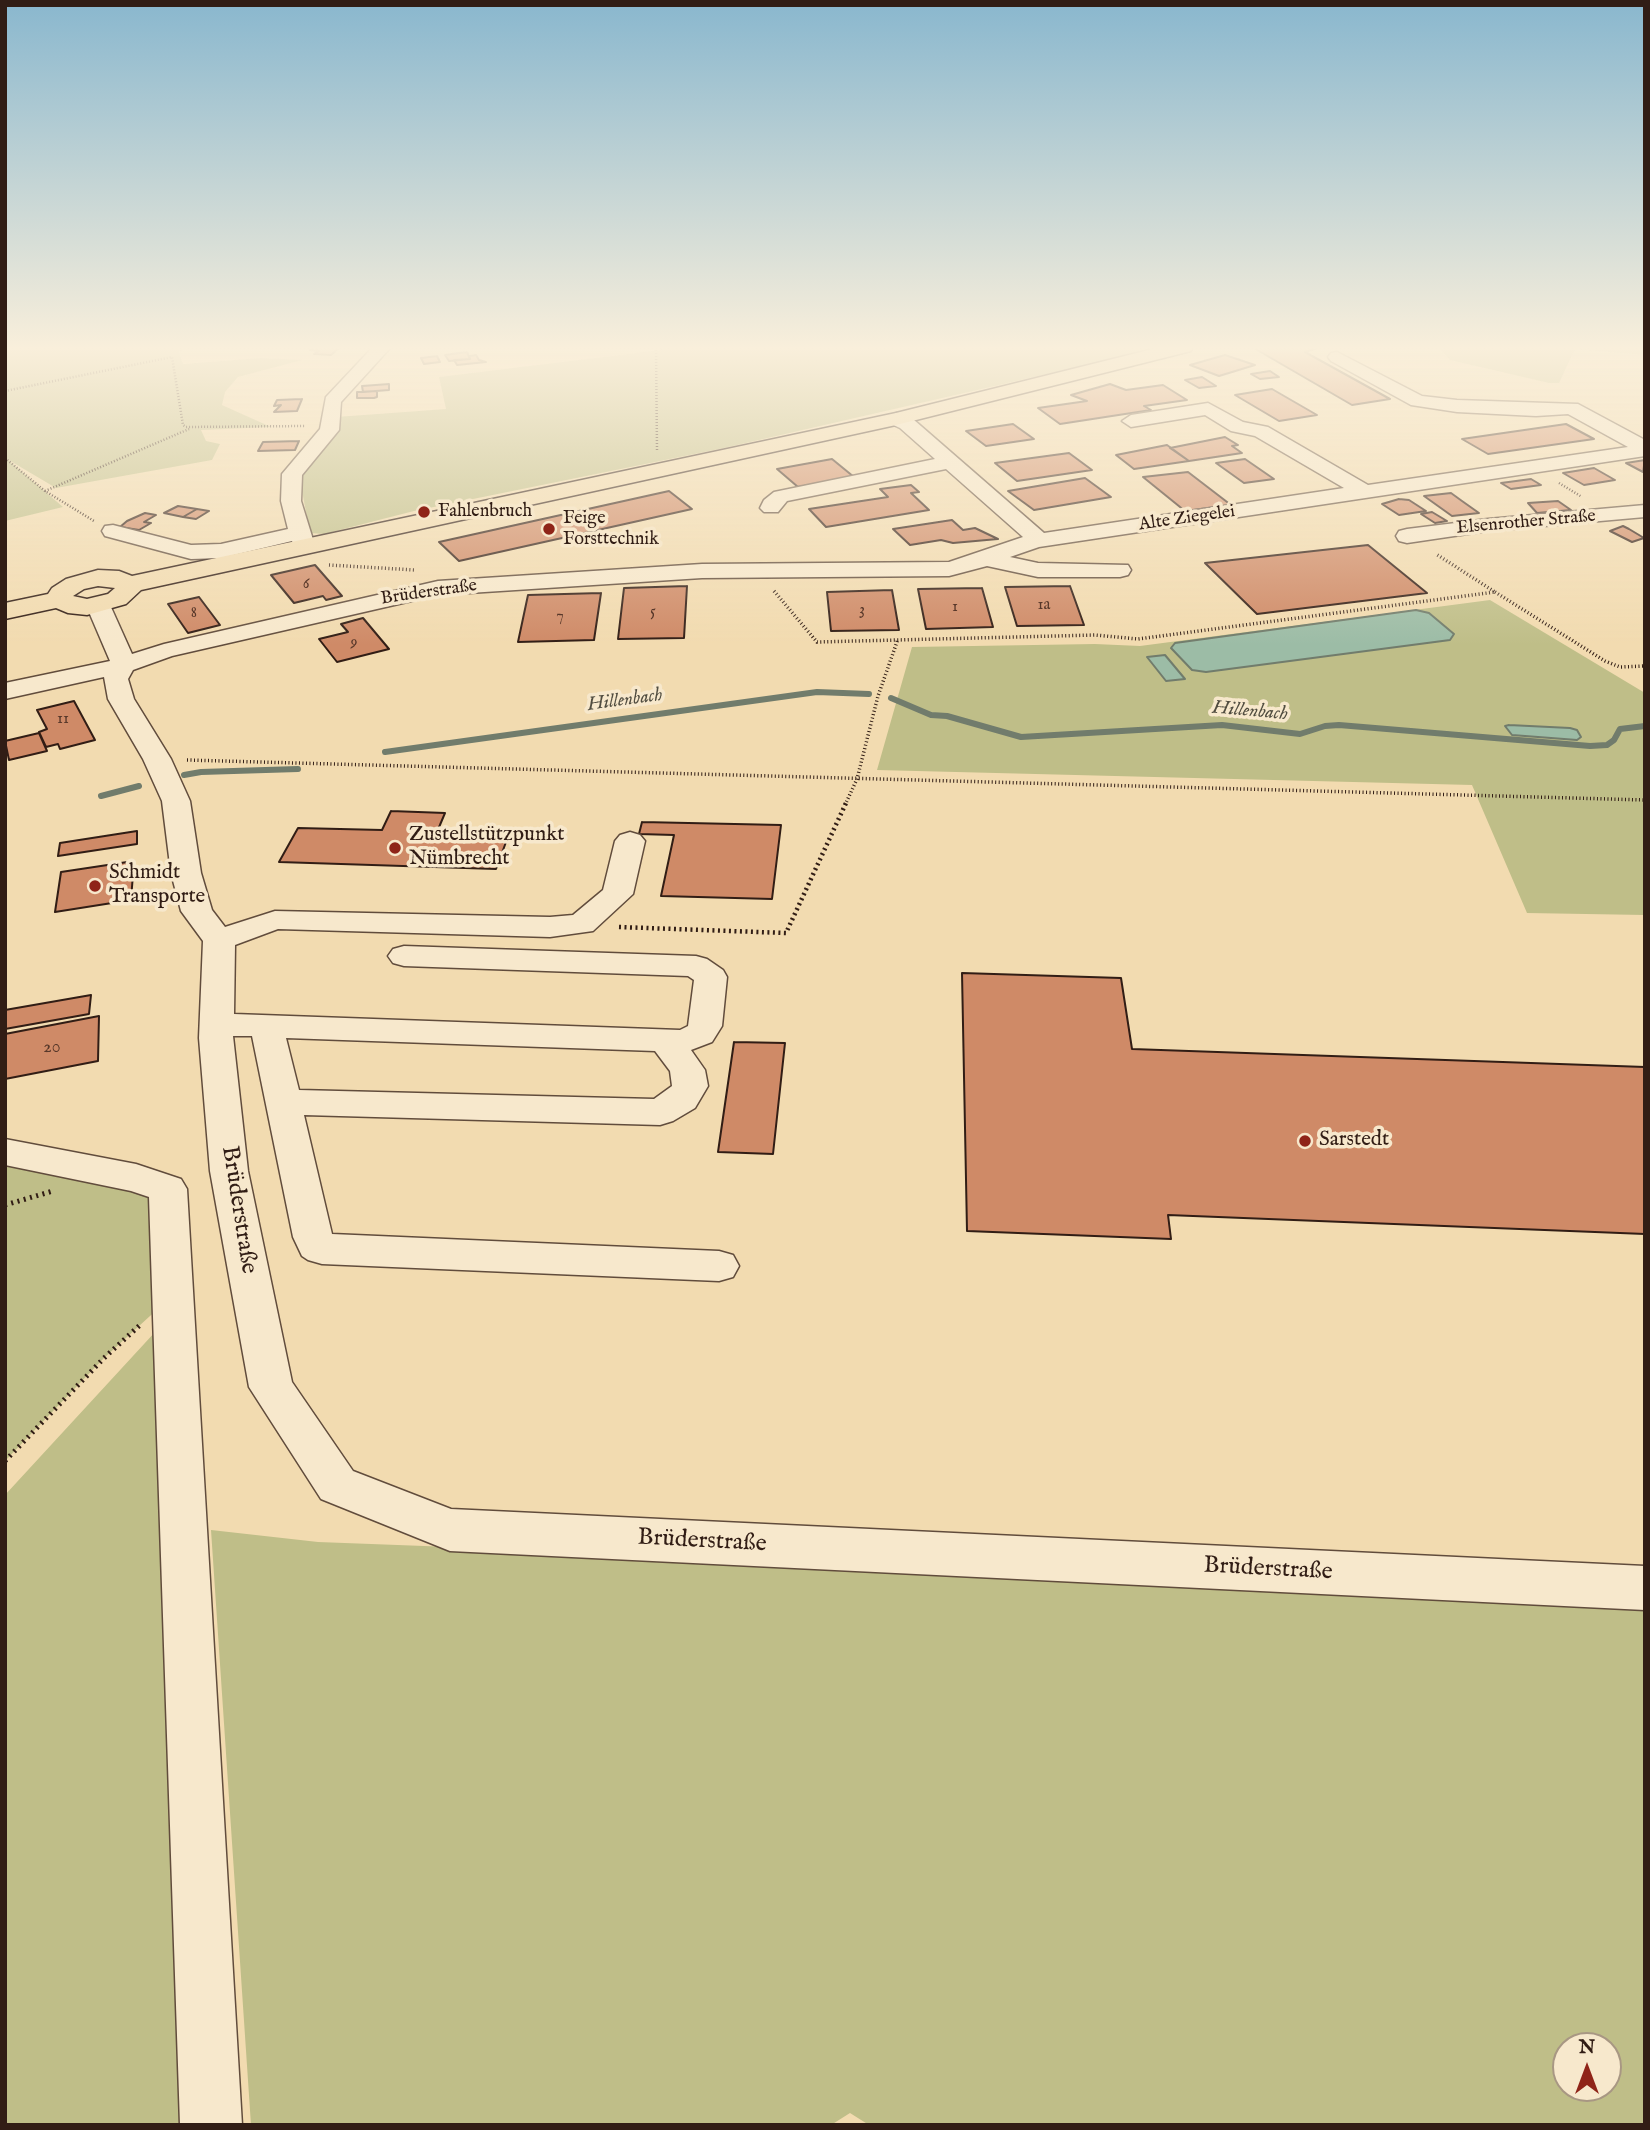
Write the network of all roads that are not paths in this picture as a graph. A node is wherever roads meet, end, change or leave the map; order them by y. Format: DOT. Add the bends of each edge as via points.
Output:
graph roads {
  1 [pos="314,446"];
  2 [pos="765,446"];
  3 [pos="932,446"];
  4 [pos="1287,446"];
  5 [pos="1645,449"];
  6 [pos="950,462"];
  7 [pos="1365,492"];
  8 [pos="771,508"];
  9 [pos="1644,512"];
  10 [pos="113,531"];
  11 [pos="1407,536"];
  12 [pos="302,539"];
  13 [pos="1039,540"];
  14 [pos="987,559"];
  15 [pos="1120,570"];
  16 [pos="127,584"];
  17 [pos="61,599"];
  18 [pos="98,605"];
  19 [pos="5,611"];
  20 [pos="124,665"];
  21 [pos="5,691"];
  22 [pos="630,841"];
  23 [pos="219,940"];
  24 [pos="404,956"];
  25 [pos="216,1024"];
  26 [pos="267,1027"];
  27 [pos="666,1041"];
  28 [pos="284,1102"];
  29 [pos="5,1152"];
  30 [pos="719,1266"];
  31 [pos="1645,1588"];
  32 [pos="211,2125"];
  1 -- 12 [label="street" via="292,474 291,501"];
  2 -- 12 [label="main road"];
  3 -- 6 [label="street"];
  4 -- 7 [label="street"];
  5 -- 7 [label="street, Alte Ziegelei"];
  6 -- 8 [label="street" via="781,496"];
  6 -- 13 [label="street"];
  7 -- 13 [label="street, Alte Ziegelei"];
  9 -- 11 [label="street, Elsenrother Straße"];
  10 -- 12 [label="street" via="191,552"];
  12 -- 16 [label="main road"];
  13 -- 14 [label="street, Brüderstraße"];
  14 -- 15 [label="street" via="1038,570"];
  14 -- 20 [label="street, Brüderstraße" via="938,570 756,569 438,588 164,651"];
  16 -- 17 [label="main road" via="109,578 86,580 67,588"];
  16 -- 18 [label="main road" via="124,595"];
  17 -- 18 [label="main road" via="76,606"];
  17 -- 19 [label="main road"];
  18 -- 20 [label="street"];
  20 -- 21 [label="street, Brüderstraße"];
  20 -- 23 [label="street" via="115,679 121,699 176,801 186,873 197,911"];
  22 -- 23 [label="street" via="618,894 582,923 550,927 275,920"];
  23 -- 25 [label="street, Brüderstraße"];
  24 -- 27 [label="street" via="702,968 711,977 705,1026 693,1038"];
  25 -- 26 [label="street"];
  25 -- 31 [label="street, Brüderstraße" via="231,1188 271,1387 337,1485 450,1530"];
  26 -- 27 [label="street"];
  26 -- 28 [label="street"];
  27 -- 28 [label="street" via="687,1070 690,1086 674,1106 660,1112"];
  28 -- 30 [label="street" via="313,1237 322,1249"];
  29 -- 32 [label="street" via="136,1178 168,1189"];
}
